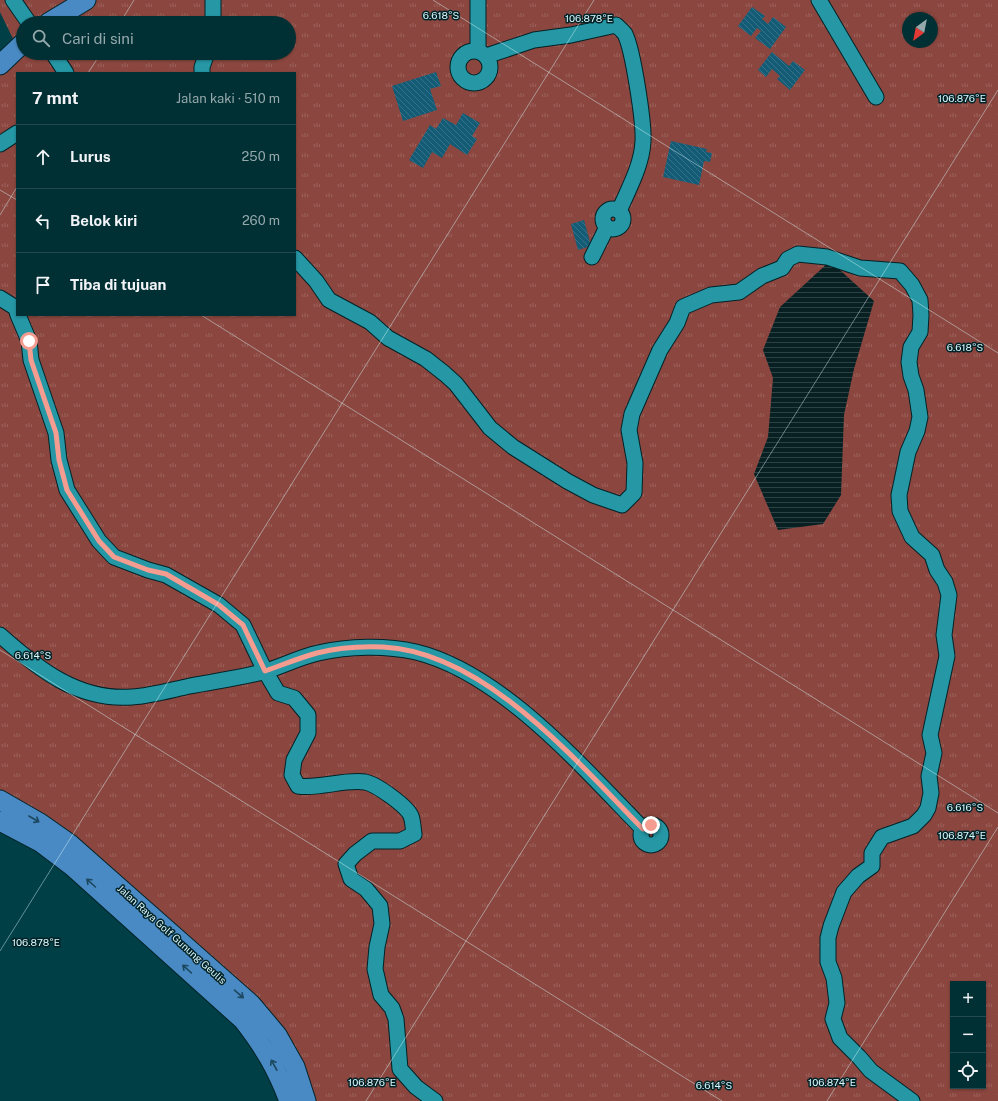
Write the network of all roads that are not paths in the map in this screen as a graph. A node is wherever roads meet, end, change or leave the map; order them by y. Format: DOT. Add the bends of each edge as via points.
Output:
graph roads {
  1 [pos="13,0"];
  2 [pos="86,0"];
  3 [pos="213,0"];
  4 [pos="478,0"];
  5 [pos="819,0"];
  6 [pos="24,16"];
  7 [pos="60,16"];
  8 [pos="213,16"];
  9 [pos="16,50"];
  10 [pos="57,60"];
  11 [pos="204,60"];
  12 [pos="0,65"];
  13 [pos="65,72"];
  14 [pos="202,72"];
  15 [pos="876,97"];
  16 [pos="16,134"];
  17 [pos="0,144"];
  18 [pos="592,257"];
  19 [pos="296,259"];
  20 [pos="0,298"];
  21 [pos="16,308"];
  22 [pos="18,316"];
  23 [pos="0,635"];
  24 [pos="265,671"];
  25 [pos="0,800"];
  26 [pos="0,821"];
  27 [pos="643,829"];
  28 [pos="289,1101"];
  29 [pos="306,1101"];
  30 [pos="435,1101"];
  31 [pos="912,1101"];
  1 -- 6 [label="lane"];
  2 -- 7 [label="main road"];
  3 -- 8 [label="lane"];
  4 -- 18 [label="lane" via="482,53 605,26 616,25 624,33 630,49 642,118 643,141 636,171 619,210 623,222 613,229 607,227"];
  5 -- 15 [label="lane"];
  9 -- 12 [label="main road"];
  10 -- 13 [label="lane"];
  11 -- 14 [label="lane"];
  16 -- 17 [label="lane"];
  19 -- 31 [label="lane" via="330,300 370,322 388,338 426,358 445,374 456,384 490,428 513,447 593,495 622,505 634,493 635,463 629,430 632,414 660,350 677,323 683,307 711,295 739,292 762,276 782,268 788,259 798,254 827,257 860,268 900,271 912,286 920,300 921,315 920,332 911,347 909,362 920,417 908,452 898,495 900,511 912,537 932,555 949,595 944,635 947,656 930,735 934,753 929,776 931,793 928,808 913,826 882,837 872,853 872,866 858,876 844,892 828,938 828,962 834,978 837,1003 833,1019 840,1038 871,1071"];
  20 -- 21 [label="lane"];
  22 -- 24 [label="lane" via="29,341 31,360 56,433 59,460 67,490 99,541 114,557 166,574 219,605 243,625"];
  23 -- 24 [label="lane" via="39,668 62,683 104,696 132,697"];
  24 -- 27 [label="lane" via="317,653 383,647 417,653 456,668 491,688 542,728"];
  24 -- 30 [label="lane" via="278,693 294,698 308,715 308,733 294,760 292,775 298,786 312,788 365,782 402,804 411,815 414,834 400,841 372,841 354,854 346,864 351,879 366,889 380,906 382,924 376,947 375,969 381,995 392,1008 396,1019 400,1069 416,1087"];
  25 -- 29 [label="main road, Jalan Raya Golf Gunung Geulis, one-way" via="70,844 251,1004 277,1035 295,1067"];
  28 -- 26 [label="main road, Jalan Raya Golf Gunung Geulis, one-way" via="264,1046 243,1020 73,867 40,842"];
}
